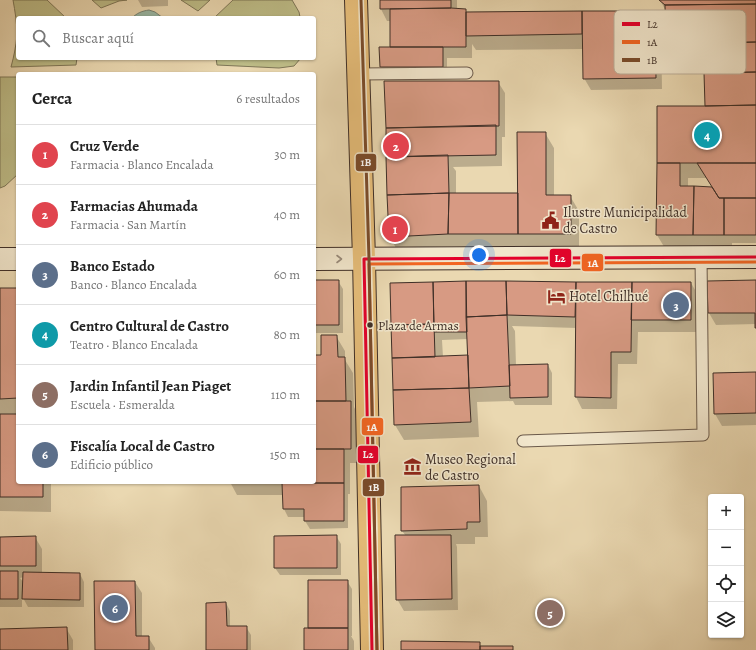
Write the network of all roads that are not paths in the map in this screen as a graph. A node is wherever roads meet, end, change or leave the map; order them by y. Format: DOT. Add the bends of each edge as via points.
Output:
graph roads {
  1 [pos="356,0"];
  2 [pos="467,73"];
  3 [pos="359,74"];
  4 [pos="701,257"];
  5 [pos="756,257"];
  6 [pos="364,258"];
  7 [pos="16,259"];
  8 [pos="316,259"];
  9 [pos="0,260"];
  10 [pos="523,441"];
  11 [pos="372,650"];
  1 -- 3 [label="highway"];
  2 -- 3 [label="lane"];
  3 -- 6 [label="highway"];
  4 -- 5 [label="main road"];
  4 -- 6 [label="main road"];
  4 -- 10 [label="lane" via="703,435"];
  8 -- 6 [label="main road, one-way"];
  6 -- 11 [label="highway"];
  7 -- 9 [label="main road"];
}
